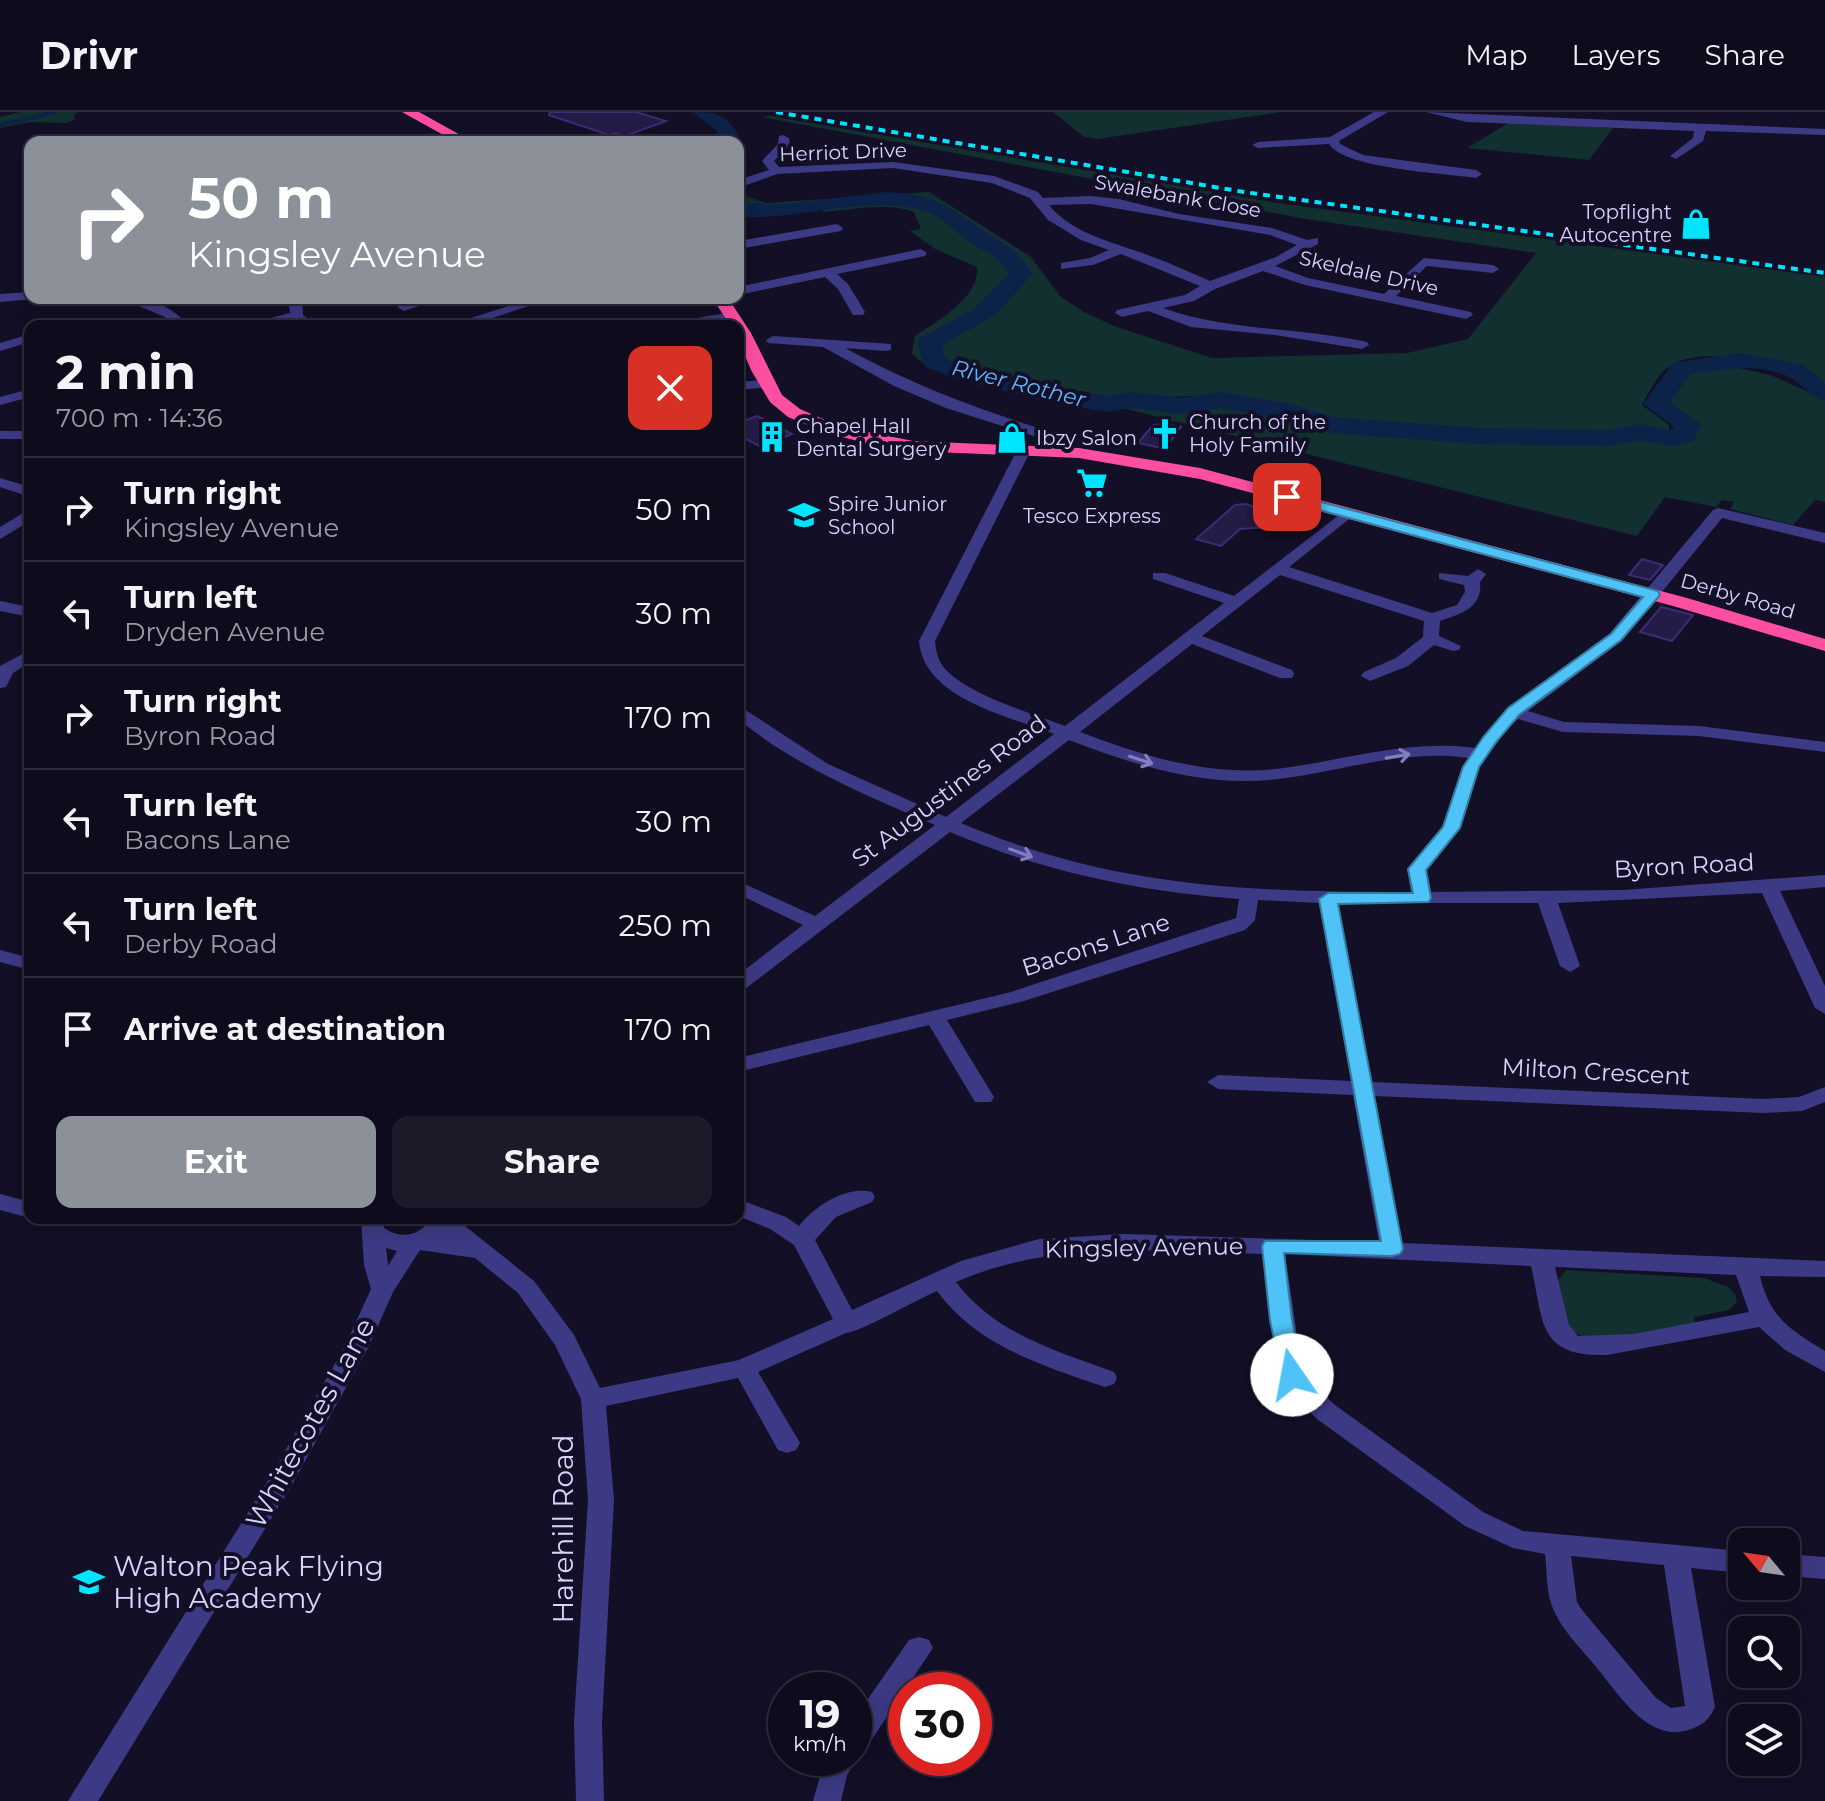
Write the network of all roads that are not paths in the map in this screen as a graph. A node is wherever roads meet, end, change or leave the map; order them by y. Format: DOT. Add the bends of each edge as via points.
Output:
graph roads {
  1 [pos="409,112"];
  2 [pos="427,112"];
  3 [pos="1382,112"];
  4 [pos="1432,112"];
  5 [pos="1533,116"];
  6 [pos="447,129"];
  7 [pos="1700,130"];
  8 [pos="1825,132"];
  9 [pos="457,136"];
  10 [pos="1333,140"];
  11 [pos="787,143"];
  12 [pos="1267,145"];
  13 [pos="1675,154"];
  14 [pos="776,171"];
  15 [pos="1476,174"];
  16 [pos="744,182"];
  17 [pos="1041,202"];
  18 [pos="837,228"];
  19 [pos="744,244"];
  20 [pos="1119,250"];
  21 [pos="921,253"];
  22 [pos="1073,263"];
  23 [pos="1265,267"];
  24 [pos="1493,269"];
  25 [pos="828,273"];
  26 [pos="1210,286"];
  27 [pos="744,290"];
  28 [pos="24,296"];
  29 [pos="1388,297"];
  30 [pos="0,298"];
  31 [pos="147,304"];
  32 [pos="177,304"];
  33 [pos="296,304"];
  34 [pos="413,304"];
  35 [pos="527,304"];
  36 [pos="724,304"];
  37 [pos="404,307"];
  38 [pos="1152,308"];
  39 [pos="164,310"];
  40 [pos="858,312"];
  41 [pos="1122,313"];
  42 [pos="1466,315"];
  43 [pos="297,316"];
  44 [pos="732,316"];
  45 [pos="175,320"];
  46 [pos="277,320"];
  47 [pos="302,320"];
  48 [pos="473,320"];
  49 [pos="709,320"];
  50 [pos="734,320"];
  51 [pos="744,337"];
  52 [pos="24,340"];
  53 [pos="773,340"];
  54 [pos="826,343"];
  55 [pos="1362,345"];
  56 [pos="0,347"];
  57 [pos="886,347"];
  58 [pos="765,384"];
  59 [pos="744,386"];
  60 [pos="24,395"];
  61 [pos="0,401"];
  62 [pos="0,435"];
  63 [pos="24,435"];
  64 [pos="1024,450"];
  65 [pos="1058,451"];
  66 [pos="0,482"];
  67 [pos="24,490"];
  68 [pos="1348,513"];
  69 [pos="24,518"];
  70 [pos="0,534"];
  71 [pos="1825,538"];
  72 [pos="1278,569"];
  73 [pos="1159,576"];
  74 [pos="1445,576"];
  75 [pos="1653,595"];
  76 [pos="1237,602"];
  77 [pos="0,606"];
  78 [pos="24,611"];
  79 [pos="1432,618"];
  80 [pos="1191,638"];
  81 [pos="1431,639"];
  82 [pos="1825,645"];
  83 [pos="1453,646"];
  84 [pos="24,659"];
  85 [pos="1286,674"];
  86 [pos="1370,676"];
  87 [pos="0,683"];
  88 [pos="1514,712"];
  89 [pos="744,715"];
  90 [pos="1068,733"];
  91 [pos="1825,747"];
  92 [pos="1479,754"];
  93 [pos="949,824"];
  94 [pos="1825,881"];
  95 [pos="1769,888"];
  96 [pos="744,890"];
  97 [pos="1250,894"];
  98 [pos="1422,898"];
  99 [pos="1546,898"];
  100 [pos="1328,899"];
  101 [pos="818,925"];
  102 [pos="0,956"];
  103 [pos="24,962"];
  104 [pos="1570,966"];
  105 [pos="744,980"];
  106 [pos="1825,1008"];
  107 [pos="935,1018"];
  108 [pos="744,1064"];
  109 [pos="1218,1082"];
  110 [pos="1362,1087"];
  111 [pos="1825,1094"];
  112 [pos="983,1097"];
  113 [pos="864,1197"];
  114 [pos="0,1202"];
  115 [pos="24,1208"];
  116 [pos="744,1209"];
  117 [pos="373,1224"];
  118 [pos="375,1224"];
  119 [pos="439,1224"];
  120 [pos="448,1224"];
  121 [pos="803,1240"];
  122 [pos="414,1242"];
  123 [pos="1272,1246"];
  124 [pos="1392,1249"];
  125 [pos="480,1251"];
  126 [pos="1541,1257"];
  127 [pos="1746,1268"];
  128 [pos="1825,1269"];
  129 [pos="941,1279"];
  130 [pos="383,1289"];
  131 [pos="1763,1318"];
  132 [pos="848,1325"];
  133 [pos="1825,1363"];
  134 [pos="744,1368"];
  135 [pos="1105,1378"];
  136 [pos="593,1399"];
  137 [pos="787,1443"];
  138 [pos="1557,1547"];
  139 [pos="1676,1558"];
  140 [pos="1728,1561"];
  141 [pos="1800,1566"];
  142 [pos="1825,1568"];
  143 [pos="919,1648"];
  144 [pos="872,1716"];
  145 [pos="833,1776"];
  146 [pos="82,1801"];
  147 [pos="590,1801"];
  148 [pos="827,1801"];
  1 -- 6 [label="highway" via="426,124"];
  2 -- 6 [label="highway"];
  3 -- 10 [label="street"];
  4 -- 5 [label="street" via="1467,119"];
  5 -- 7 [label="street"];
  6 -- 9 [label="highway"];
  7 -- 8 [label="street"];
  7 -- 13 [label="street" via="1699,139"];
  10 -- 12 [label="street"];
  10 -- 15 [label="street" via="1339,150 1360,158"];
  11 -- 14 [label="street" via="768,161"];
  14 -- 16 [label="street, Herriot Drive"];
  14 -- 17 [label="street, Herriot Drive" via="908,166 1010,184"];
  17 -- 20 [label="street, Herriot Drive" via="1071,230"];
  17 -- 23 [label="street, Swalebank Close" via="1119,203 1312,242"];
  18 -- 19 [label="street"];
  20 -- 22 [label="street"];
  20 -- 26 [label="street, Herriot Drive"];
  21 -- 25 [label="street"];
  23 -- 26 [label="street"];
  23 -- 29 [label="street, Skeldale Drive" via="1305,281"];
  24 -- 29 [label="street" via="1424,262"];
  25 -- 27 [label="street"];
  25 -- 40 [label="street"];
  26 -- 38 [label="street"];
  28 -- 30 [label="street"];
  29 -- 42 [label="street, Skeldale Drive"];
  31 -- 39 [label="street"];
  32 -- 39 [label="street"];
  33 -- 43 [label="street"];
  34 -- 37 [label="street"];
  35 -- 48 [label="street"];
  36 -- 44 [label="highway"];
  38 -- 41 [label="street"];
  38 -- 55 [label="street" via="1191,323"];
  39 -- 45 [label="street"];
  43 -- 46 [label="street"];
  43 -- 47 [label="street"];
  44 -- 49 [label="street"];
  44 -- 50 [label="highway"];
  51 -- 58 [label="highway"];
  52 -- 56 [label="street"];
  53 -- 54 [label="street, Derby Road"];
  54 -- 57 [label="street"];
  54 -- 65 [label="street, Derby Road" via="951,405 1048,436"];
  58 -- 59 [label="street"];
  58 -- 64 [label="highway" via="792,412 864,438 943,450"];
  60 -- 61 [label="street"];
  62 -- 63 [label="street"];
  64 -- 65 [label="highway"];
  64 -- 90 [label="street" via="930,631 926,650 937,670 969,693"];
  65 -- 68 [label="highway, Derby Road" via="1172,468"];
  66 -- 67 [label="street"];
  68 -- 72 [label="street, St Augustines Road"];
  68 -- 75 [label="highway, Derby Road"];
  69 -- 70 [label="street"];
  71 -- 75 [label="street" via="1718,513"];
  72 -- 76 [label="street, St Augustines Road"];
  72 -- 79 [label="street"];
  73 -- 76 [label="street"];
  74 -- 79 [label="street" via="1475,578 1473,592 1463,608"];
  75 -- 82 [label="highway, Derby Road"];
  75 -- 88 [label="street" via="1601,650"];
  76 -- 80 [label="street, St Augustines Road"];
  77 -- 78 [label="street"];
  79 -- 81 [label="street"];
  80 -- 85 [label="street"];
  80 -- 90 [label="street, St Augustines Road"];
  81 -- 83 [label="street"];
  81 -- 86 [label="street" via="1402,662"];
  84 -- 87 [label="street" via="6,670"];
  88 -- 91 [label="street" via="1576,728 1699,731"];
  88 -- 92 [label="street"];
  89 -- 93 [label="street, Byron Road" via="800,758"];
  90 -- 92 [label="street, one-way" via="1142,761 1220,775 1317,770 1431,750"];
  90 -- 93 [label="street, St Augustines Road"];
  92 -- 98 [label="street" via="1451,828 1417,869"];
  93 -- 97 [label="street, Byron Road, one-way" via="1066,867 1145,883"];
  93 -- 101 [label="street, St Augustines Road"];
  94 -- 95 [label="street, Byron Road"];
  95 -- 99 [label="street, Byron Road"];
  95 -- 106 [label="street"];
  96 -- 101 [label="street"];
  97 -- 100 [label="street, Byron Road"];
  97 -- 107 [label="street, Bacons Lane" via="1245,920 1238,926 1050,988"];
  98 -- 99 [label="street, Byron Road"];
  98 -- 100 [label="street, Byron Road"];
  99 -- 104 [label="street"];
  100 -- 110 [label="street"];
  101 -- 105 [label="street, St Augustines Road"];
  102 -- 103 [label="street"];
  107 -- 108 [label="street, Bacons Lane"];
  107 -- 112 [label="street"];
  109 -- 110 [label="street, Milton Crescent"];
  110 -- 111 [label="street, Milton Crescent" via="1763,1106 1802,1104"];
  110 -- 124 [label="street"];
  113 -- 121 [label="street" via="824,1211"];
  114 -- 115 [label="street"];
  116 -- 121 [label="street"];
  117 -- 130 [label="street, Whitecotes Lane"];
  118 -- 122 [label="street, Harehill Road" via="390,1242"];
  119 -- 122 [label="street"];
  120 -- 125 [label="street, Harehill Road"];
  121 -- 132 [label="street"];
  122 -- 125 [label="street, Harehill Road"];
  122 -- 130 [label="street, Whitecotes Lane"];
  123 -- 124 [label="street, Kingsley Avenue"];
  123 -- 129 [label="street, Kingsley Avenue" via="1065,1245 1013,1253"];
  123 -- 138 [label="street" via="1289,1363 1309,1398 1485,1526 1522,1541"];
  124 -- 126 [label="street, Kingsley Avenue"];
  125 -- 136 [label="street, Harehill Road" via="534,1297 565,1341"];
  126 -- 127 [label="street, Kingsley Avenue"];
  126 -- 131 [label="street" via="1557,1325 1572,1344 1602,1347"];
  127 -- 128 [label="street, Kingsley Avenue"];
  127 -- 131 [label="street" via="1752,1300"];
  129 -- 132 [label="street, Kingsley Avenue"];
  129 -- 135 [label="street" via="963,1309 990,1331"];
  130 -- 146 [label="street, Whitecotes Lane" via="281,1481"];
  131 -- 133 [label="street"];
  132 -- 134 [label="street, Kingsley Avenue"];
  134 -- 136 [label="street, Kingsley Avenue"];
  134 -- 137 [label="street"];
  136 -- 147 [label="street, Harehill Road" via="601,1500 588,1722"];
  138 -- 139 [label="street"];
  138 -- 139 [label="street" via="1564,1602 1572,1618 1646,1706 1660,1716 1685,1721 1701,1707"];
  139 -- 140 [label="street"];
  141 -- 142 [label="street"];
  143 -- 144 [label="street"];
  145 -- 148 [label="street"];
}
